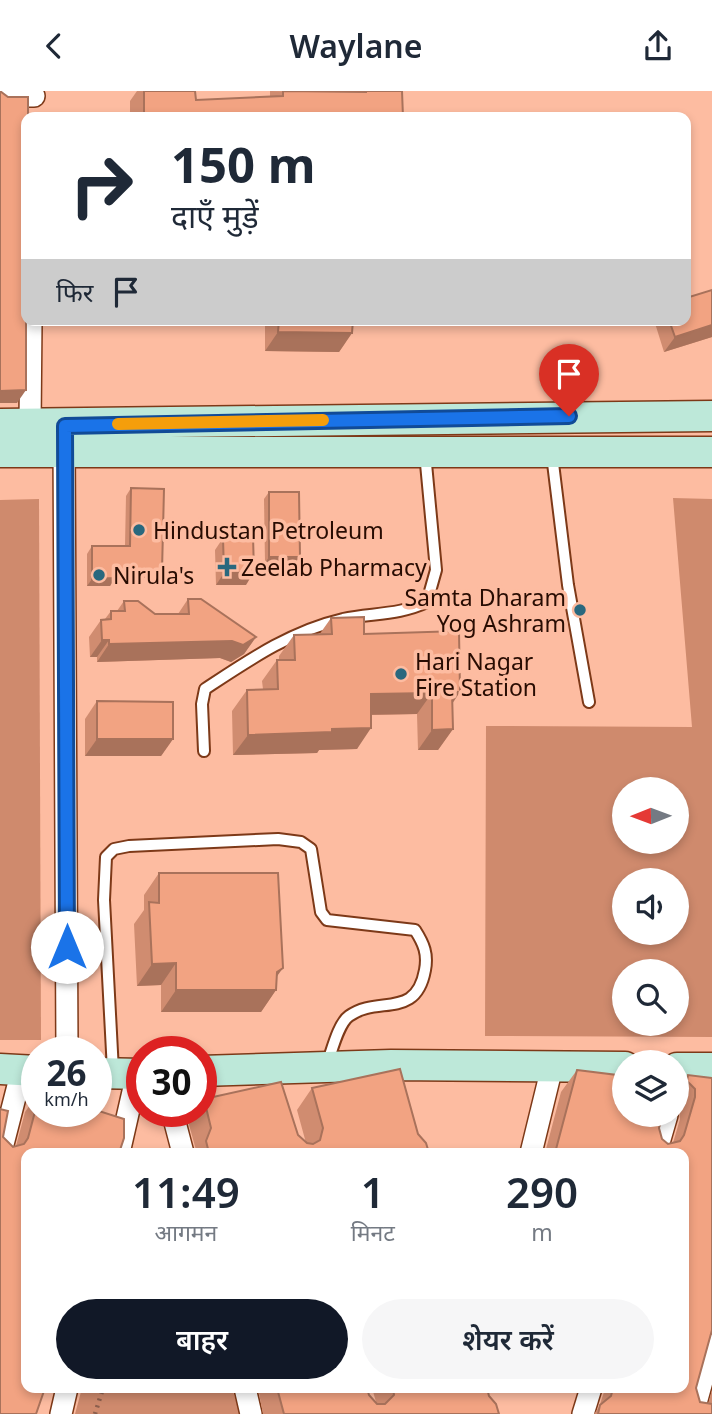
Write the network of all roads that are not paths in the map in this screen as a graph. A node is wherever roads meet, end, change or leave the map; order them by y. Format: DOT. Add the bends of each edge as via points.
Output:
graph roads {
  1 [pos="34,93"];
  2 [pos="0,96"];
  3 [pos="34,112"];
  4 [pos="32,326"];
  5 [pos="712,416"];
  6 [pos="0,424"];
  7 [pos="30,425"];
  8 [pos="64,438"];
  9 [pos="0,452"];
  10 [pos="425,452"];
  11 [pos="552,452"];
  12 [pos="712,452"];
  13 [pos="589,702"];
  14 [pos="204,751"];
  15 [pos="67,1036"];
  16 [pos="326,1067"];
  17 [pos="552,1067"];
  18 [pos="612,1067"];
  19 [pos="712,1068"];
  20 [pos="20,1070"];
  21 [pos="689,1070"];
  22 [pos="217,1072"];
  23 [pos="122,1074"];
  24 [pos="176,1127"];
  25 [pos="664,1127"];
  26 [pos="119,1148"];
  27 [pos="182,1148"];
  28 [pos="532,1148"];
  29 [pos="657,1148"];
  30 [pos="0,1156"];
  31 [pos="712,1345"];
  32 [pos="66,1393"];
  33 [pos="246,1393"];
  34 [pos="589,1393"];
  35 [pos="61,1414"];
  36 [pos="251,1414"];
  37 [pos="583,1414"];
  38 [pos="693,1414"];
  1 -- 2 [label="street"];
  1 -- 3 [label="street"];
  4 -- 7 [label="street"];
  5 -- 8 [label="street" via="474,416"];
  6 -- 7 [label="street"];
  7 -- 8 [label="street"];
  8 -- 9 [label="street"];
  8 -- 10 [label="street"];
  8 -- 15 [label="street"];
  10 -- 11 [label="street"];
  10 -- 14 [label="lane" via="436,570 427,602 413,609 343,619 275,643 216,681 205,689 202,704"];
  11 -- 12 [label="street"];
  11 -- 13 [label="lane" via="568,585"];
  16 -- 17 [label="street" via="394,1075"];
  16 -- 22 [label="street" via="273,1076"];
  16 -- 23 [label="lane" via="346,1017 416,995 427,960 424,943 415,930 327,920 321,912 310,849 301,842 278,839 129,846 106,856 104,899"];
  17 -- 18 [label="street"];
  17 -- 28 [label="street"];
  19 -- 21 [label="street"];
  20 -- 30 [label="street"];
  23 -- 26 [label="street"];
  24 -- 27 [label="street"];
  25 -- 29 [label="street"];
  31 -- 38 [label="street"];
  32 -- 35 [label="street"];
  33 -- 36 [label="street"];
  34 -- 37 [label="street"];
}
